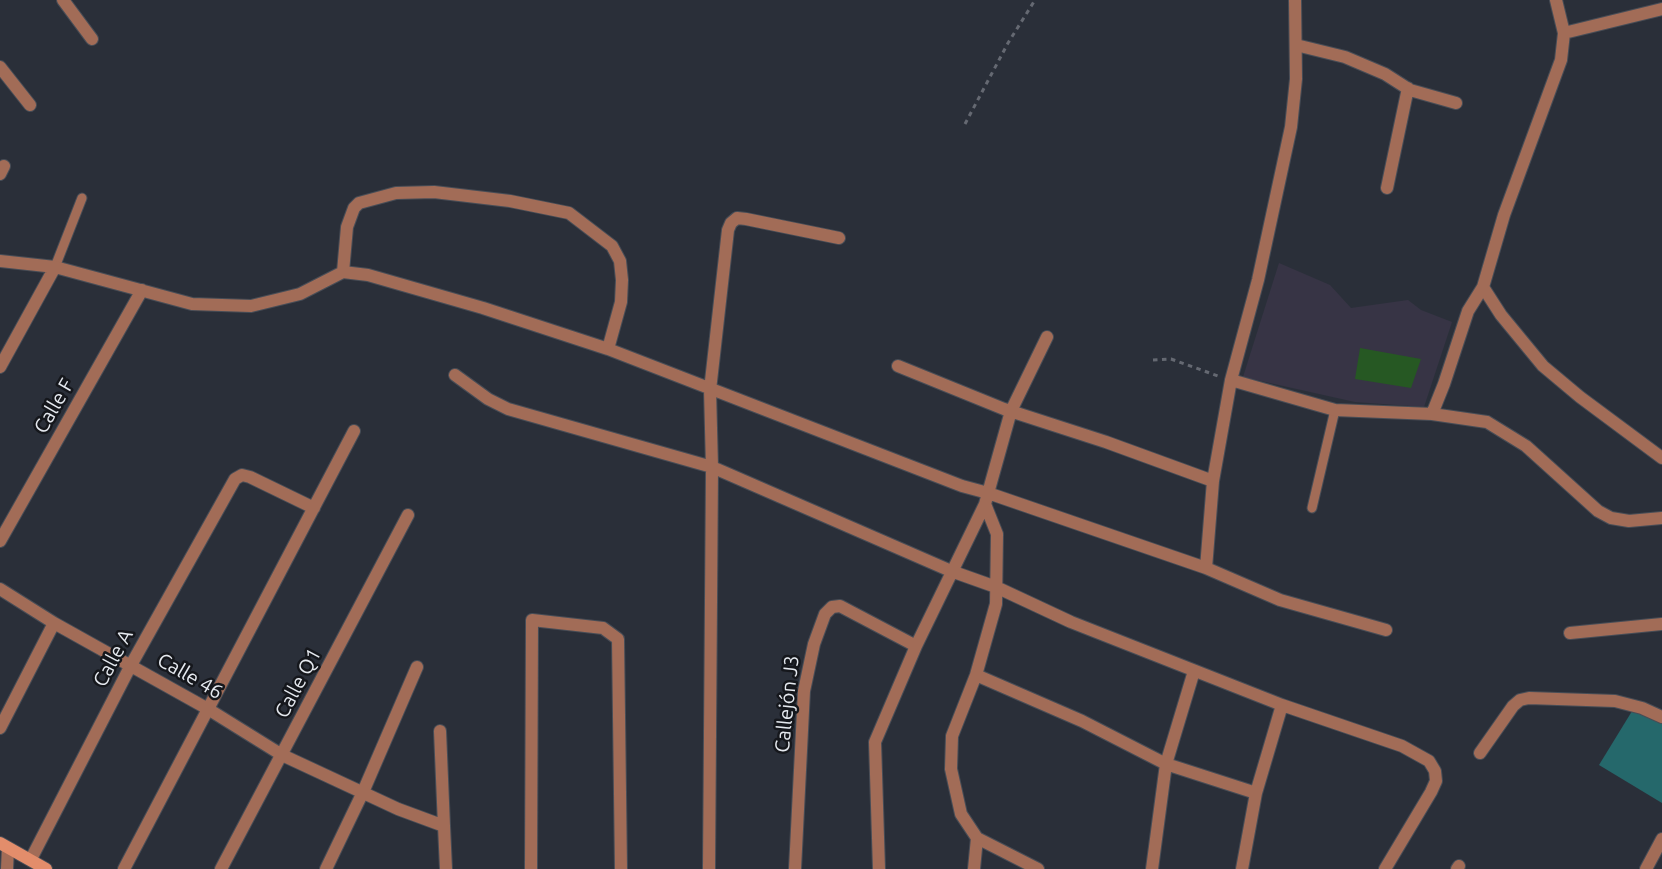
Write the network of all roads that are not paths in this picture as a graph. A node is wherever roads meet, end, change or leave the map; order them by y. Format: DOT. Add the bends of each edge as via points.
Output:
graph roads {
  1 [pos="63,0"];
  2 [pos="1295,0"];
  3 [pos="1556,0"];
  4 [pos="1662,9"];
  5 [pos="1564,33"];
  6 [pos="92,39"];
  7 [pos="1296,45"];
  8 [pos="0,68"];
  9 [pos="1408,88"];
  10 [pos="1456,104"];
  11 [pos="30,105"];
  12 [pos="1387,188"];
  13 [pos="82,198"];
  14 [pos="838,238"];
  15 [pos="0,261"];
  16 [pos="55,267"];
  17 [pos="343,272"];
  18 [pos="1483,287"];
  19 [pos="142,290"];
  20 [pos="1047,337"];
  21 [pos="608,348"];
  22 [pos="898,366"];
  23 [pos="0,367"];
  24 [pos="455,375"];
  25 [pos="1231,380"];
  26 [pos="710,390"];
  27 [pos="1335,410"];
  28 [pos="1011,411"];
  29 [pos="1432,414"];
  30 [pos="354,431"];
  31 [pos="1662,458"];
  32 [pos="712,467"];
  33 [pos="1214,482"];
  34 [pos="986,498"];
  35 [pos="314,508"];
  36 [pos="1312,508"];
  37 [pos="408,515"];
  38 [pos="1662,518"];
  39 [pos="0,541"];
  40 [pos="1206,568"];
  41 [pos="951,571"];
  42 [pos="996,587"];
  43 [pos="0,589"];
  44 [pos="54,623"];
  45 [pos="1662,624"];
  46 [pos="1386,630"];
  47 [pos="1570,633"];
  48 [pos="916,646"];
  49 [pos="131,665"];
  50 [pos="417,667"];
  51 [pos="1194,671"];
  52 [pos="976,675"];
  53 [pos="1282,705"];
  54 [pos="208,709"];
  55 [pos="1662,717"];
  56 [pos="0,728"];
  57 [pos="440,731"];
  58 [pos="1480,753"];
  59 [pos="282,755"];
  60 [pos="1166,764"];
  61 [pos="363,792"];
  62 [pos="1256,793"];
  63 [pos="444,826"];
  64 [pos="977,838"];
  65 [pos="1662,839"];
  66 [pos="4,846"];
  67 [pos="31,859"];
  68 [pos="7,869"];
  69 [pos="46,869"];
  70 [pos="124,869"];
  71 [pos="222,869"];
  72 [pos="326,869"];
  73 [pos="446,869"];
  74 [pos="531,869"];
  75 [pos="621,869"];
  76 [pos="709,869"];
  77 [pos="795,869"];
  78 [pos="879,869"];
  79 [pos="975,869"];
  80 [pos="1038,869"];
  81 [pos="1152,869"];
  82 [pos="1242,869"];
  83 [pos="1385,869"];
  84 [pos="1646,869"];
  1 -- 6 [label="street"];
  2 -- 7 [label="street"];
  3 -- 5 [label="street"];
  4 -- 5 [label="street"];
  5 -- 18 [label="street" via="1561,60 1504,215"];
  7 -- 9 [label="street" via="1345,57"];
  7 -- 25 [label="street" via="1291,127 1258,280"];
  8 -- 11 [label="street"];
  9 -- 10 [label="street"];
  9 -- 12 [label="street"];
  13 -- 16 [label="lane"];
  14 -- 26 [label="street" via="746,219 737,218 731,223"];
  15 -- 16 [label="street"];
  16 -- 19 [label="street"];
  16 -- 23 [label="street"];
  17 -- 19 [label="street" via="300,294 251,306 192,304"];
  17 -- 21 [label="street" via="368,275"];
  17 -- 21 [label="street" via="347,227 354,208 359,203 396,193 434,192 569,213 612,246 620,261 621,302"];
  18 -- 29 [label="street" via="1468,311"];
  18 -- 31 [label="street" via="1543,366"];
  19 -- 39 [label="street, Calle F"];
  20 -- 28 [label="street"];
  21 -- 26 [label="street"];
  22 -- 28 [label="street"];
  24 -- 32 [label="street" via="508,409"];
  25 -- 27 [label="street"];
  25 -- 33 [label="street"];
  26 -- 32 [label="street"];
  26 -- 34 [label="street"];
  27 -- 29 [label="street"];
  27 -- 36 [label="lane"];
  28 -- 33 [label="street"];
  28 -- 34 [label="street"];
  29 -- 38 [label="street" via="1487,422 1526,446 1584,500 1611,518"];
  30 -- 35 [label="street"];
  32 -- 41 [label="street"];
  32 -- 76 [label="street"];
  33 -- 40 [label="street"];
  34 -- 40 [label="street"];
  34 -- 41 [label="street"];
  34 -- 42 [label="street" via="997,534"];
  35 -- 49 [label="street, Calle A" via="250,477 242,475 235,479"];
  35 -- 54 [label="street"];
  37 -- 59 [label="street, Calle Q1"];
  40 -- 46 [label="street" via="1280,600"];
  41 -- 42 [label="street"];
  41 -- 48 [label="street"];
  42 -- 51 [label="street"];
  42 -- 52 [label="street" via="996,604"];
  43 -- 44 [label="street, Calle 46"];
  44 -- 49 [label="street, Calle 46"];
  44 -- 56 [label="street"];
  45 -- 47 [label="street"];
  48 -- 77 [label="street, Callejón J3" via="840,606 825,614 804,691"];
  48 -- 78 [label="street" via="875,742"];
  49 -- 54 [label="street, Calle 46"];
  49 -- 67 [label="street, Calle A"];
  50 -- 61 [label="street"];
  51 -- 53 [label="street"];
  51 -- 60 [label="street"];
  52 -- 60 [label="street" via="1082,721"];
  52 -- 64 [label="street" via="952,736 951,769 961,813"];
  53 -- 62 [label="street"];
  53 -- 83 [label="street" via="1402,746 1429,761 1436,781"];
  54 -- 59 [label="street, Calle 46"];
  54 -- 70 [label="street"];
  55 -- 58 [label="street" via="1615,701 1529,698 1513,706"];
  57 -- 63 [label="street"];
  59 -- 61 [label="street, Calle 46"];
  59 -- 71 [label="street, Calle Q1"];
  60 -- 62 [label="street"];
  60 -- 81 [label="street"];
  61 -- 63 [label="street, Calle 46"];
  61 -- 72 [label="street"];
  62 -- 82 [label="street"];
  63 -- 73 [label="street"];
  64 -- 79 [label="street"];
  64 -- 80 [label="street"];
  65 -- 84 [label="street"];
  66 -- 67 [label="street"];
  66 -- 68 [label="street"];
  67 -- 69 [label="street"];
  74 -- 75 [label="street" via="532,620 603,628 618,639"];
}
